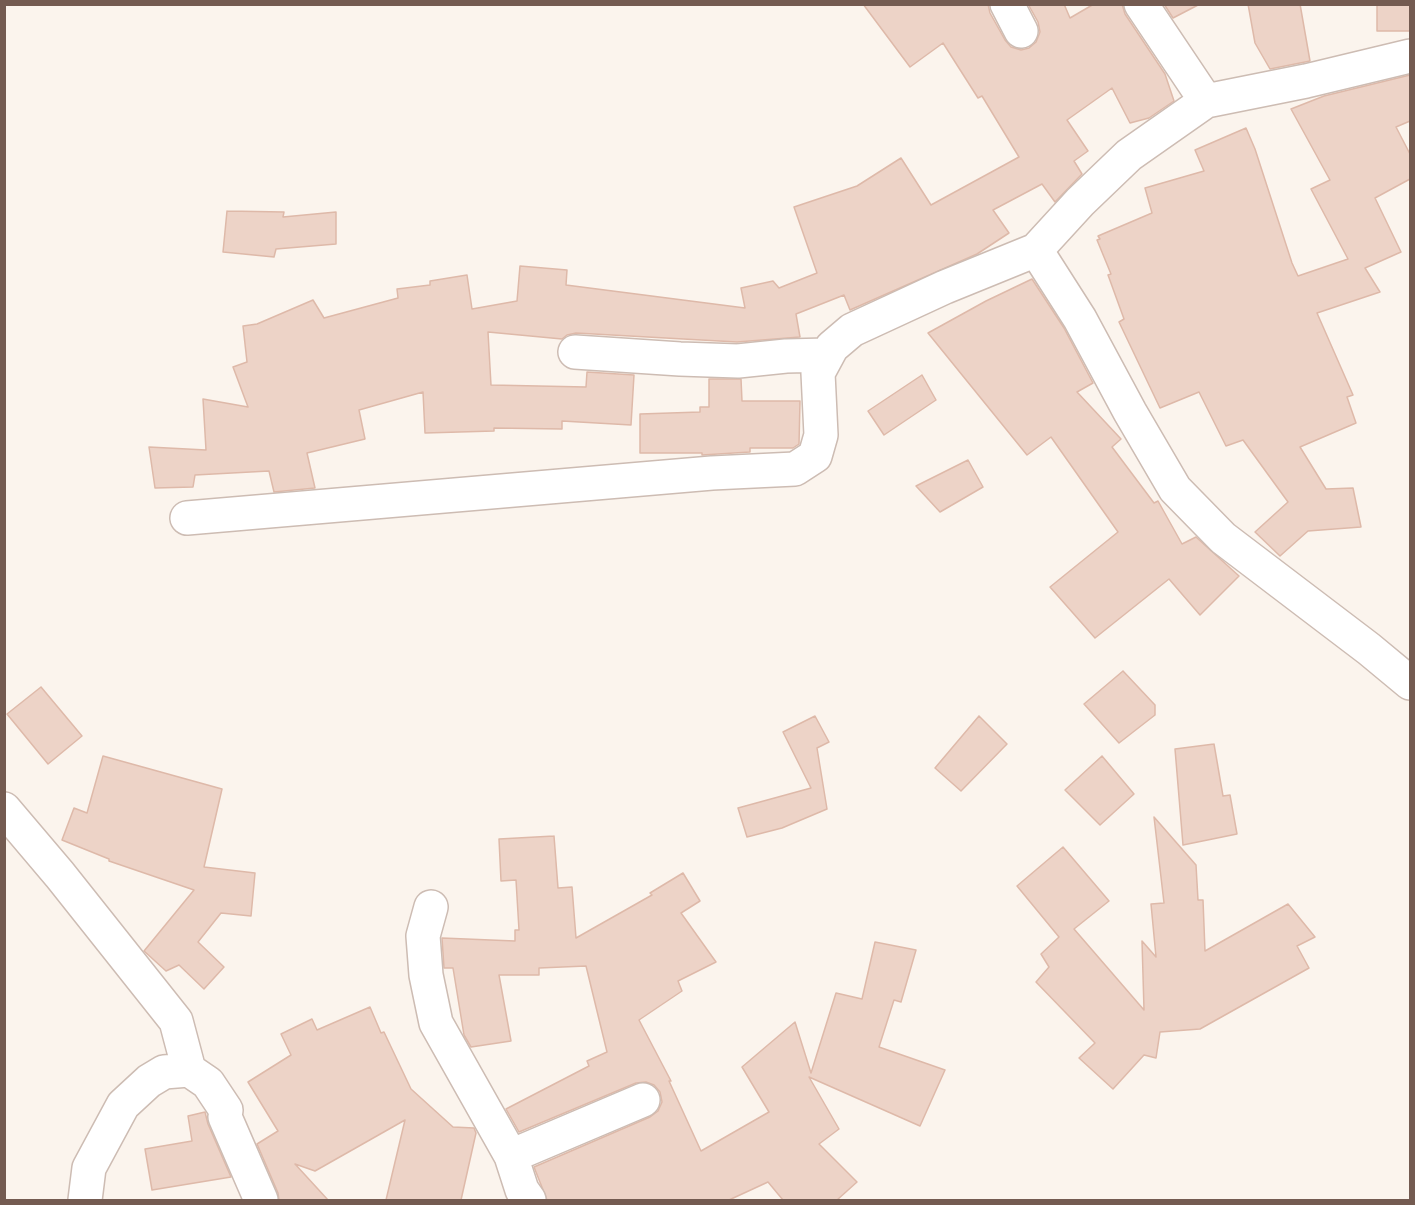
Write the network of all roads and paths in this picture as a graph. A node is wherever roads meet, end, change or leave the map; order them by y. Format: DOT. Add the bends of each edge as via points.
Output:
graph roads {
  1 [pos="1141,4"];
  2 [pos="1410,56"];
  3 [pos="1206,101"];
  4 [pos="1036,250"];
  5 [pos="575,352"];
  6 [pos="828,356"];
  7 [pos="187,518"];
  8 [pos="1410,682"];
  9 [pos="4,809"];
  10 [pos="431,907"];
  11 [pos="189,1070"];
  12 [pos="643,1100"];
  13 [pos="510,1156"];
  14 [pos="85,1200"];
  15 [pos="261,1200"];
  16 [pos="529,1200"];
  1 -- 3 [label="street"];
  2 -- 3 [label="street"];
  3 -- 4 [label="street" via="1128,155"];
  4 -- 6 [label="street" via="852,330 832,347"];
  4 -- 8 [label="street" via="1080,319 1175,489 1223,538"];
  5 -- 6 [label="street" via="680,360"];
  6 -- 7 [label="street" via="818,373 821,435 815,456 795,469"];
  9 -- 11 [label="street" via="176,1021"];
  10 -- 13 [label="street" via="423,936 436,1023"];
  11 -- 14 [label="street" via="164,1072 123,1105 89,1168"];
  11 -- 15 [label="street" via="208,1083 226,1110 225,1117"];
  12 -- 13 [label="street"];
  13 -- 16 [label="street"];
}
